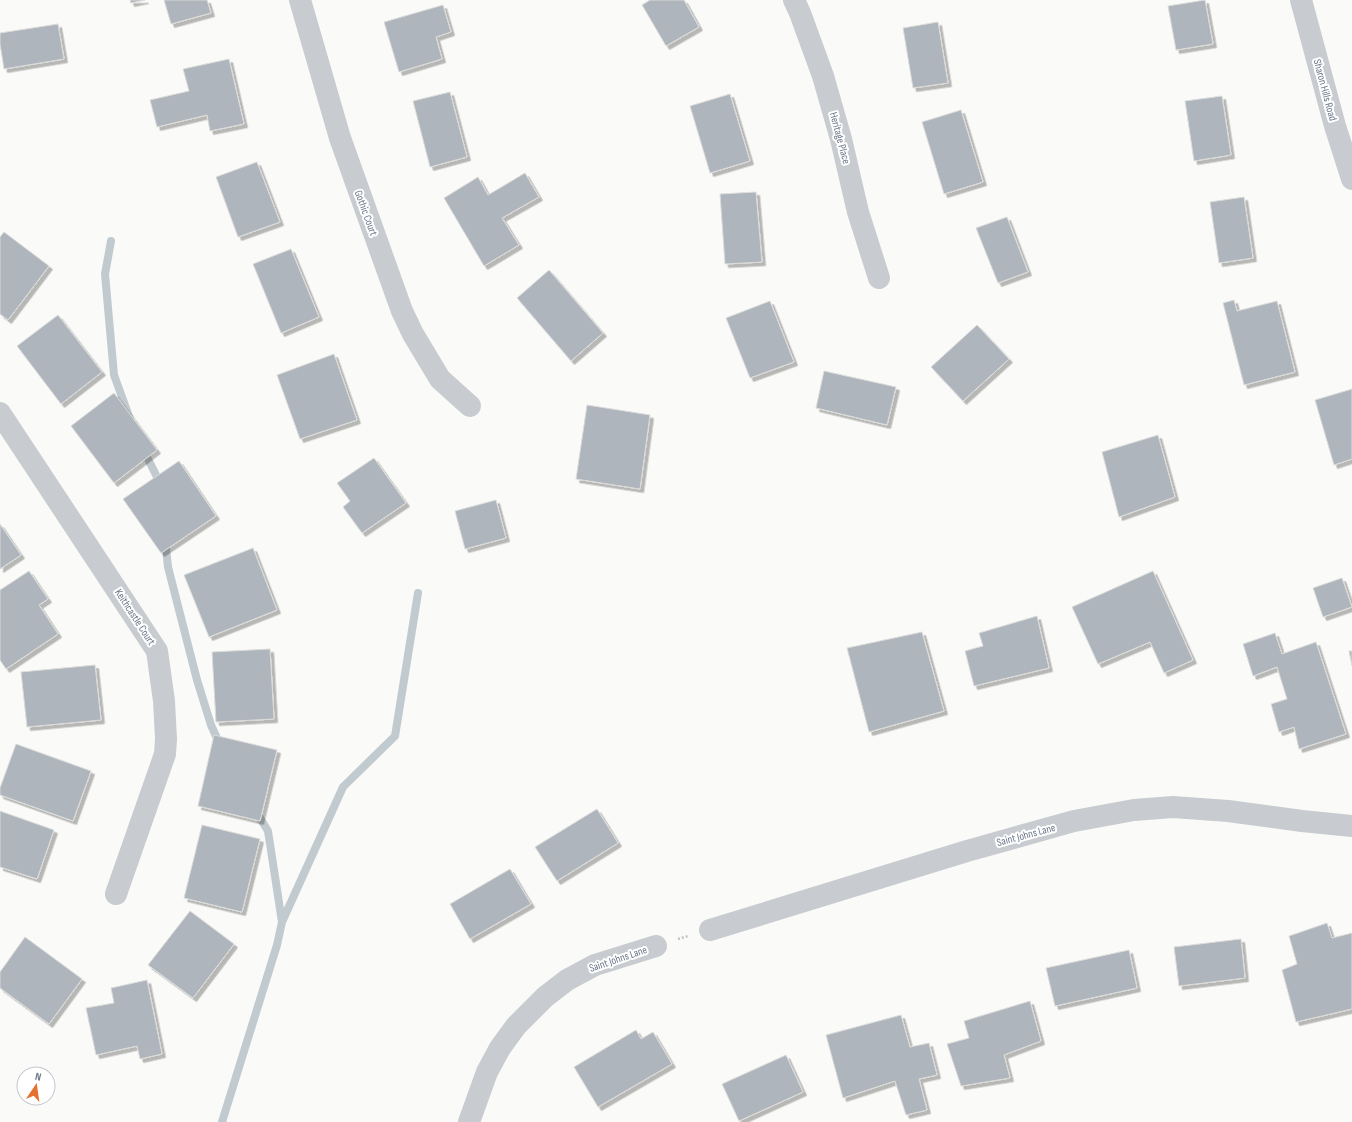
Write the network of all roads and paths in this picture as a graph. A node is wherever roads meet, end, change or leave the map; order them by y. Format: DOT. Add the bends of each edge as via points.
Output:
graph roads {
  1 [pos="300,0"];
  2 [pos="794,0"];
  3 [pos="1301,0"];
  4 [pos="1352,179"];
  5 [pos="879,278"];
  6 [pos="470,406"];
  7 [pos="0,412"];
  8 [pos="1352,826"];
  9 [pos="116,894"];
  10 [pos="710,930"];
  11 [pos="656,946"];
  12 [pos="469,1122"];
  1 -- 6 [label="street, Gothic Court" via="340,138 402,311 440,379"];
  2 -- 5 [label="street, Heritage Place" via="823,76 858,212"];
  3 -- 4 [label="street, Sharon Hills Road"];
  7 -- 9 [label="street, Keithcastle Court" via="157,651 164,701 165,754"];
  8 -- 10 [label="street, Saint Johns Lane" via="1228,811 1173,807 1134,810 1074,821 967,851"];
  10 -- 11 [label="path"];
  11 -- 12 [label="street, Saint Johns Lane" via="595,965 566,980 545,997 516,1026 500,1048 487,1072"];
}
